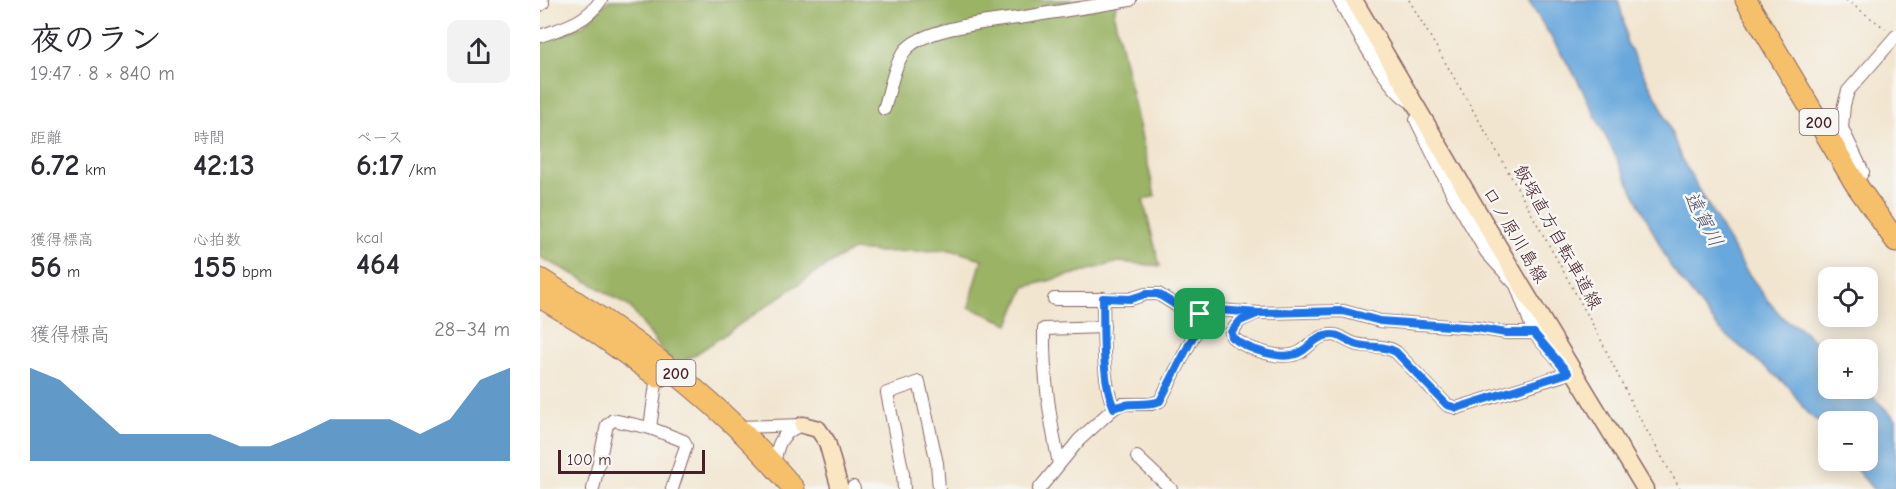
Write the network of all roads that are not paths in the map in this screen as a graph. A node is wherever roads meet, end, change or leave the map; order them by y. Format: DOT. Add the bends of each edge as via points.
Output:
graph roads {
  1 [pos="601,0"];
  2 [pos="1130,0"];
  3 [pos="1339,0"];
  4 [pos="1354,0"];
  5 [pos="1746,0"];
  6 [pos="540,36"];
  7 [pos="1896,36"];
  8 [pos="1413,102"];
  9 [pos="884,109"];
  10 [pos="1855,183"];
  11 [pos="1896,241"];
  12 [pos="540,279"];
  13 [pos="1518,284"];
  14 [pos="540,297"];
  15 [pos="1103,298"];
  16 [pos="1054,299"];
  17 [pos="1259,313"];
  18 [pos="1200,314"];
  19 [pos="1104,327"];
  20 [pos="1534,333"];
  21 [pos="1570,372"];
  22 [pos="657,376"];
  23 [pos="1114,408"];
  24 [pos="803,425"];
  25 [pos="737,427"];
  26 [pos="650,428"];
  27 [pos="1137,457"];
  28 [pos="1059,464"];
  29 [pos="774,465"];
  30 [pos="849,488"];
  31 [pos="1040,488"];
  32 [pos="593,489"];
  33 [pos="672,489"];
  34 [pos="779,489"];
  35 [pos="794,489"];
  36 [pos="904,489"];
  37 [pos="939,489"];
  38 [pos="1172,489"];
  39 [pos="1645,489"];
  1 -- 6 [label="street" via="578,23"];
  2 -- 9 [label="street" via="984,22 949,29 913,43 904,51 896,69"];
  3 -- 8 [label="street" via="1390,82 1404,99"];
  4 -- 8 [label="main road, 口ノ原川島線"];
  5 -- 10 [label="highway, 200"];
  7 -- 10 [label="street" via="1848,91 1844,105 1842,128 1863,172"];
  8 -- 13 [label="main road, 口ノ原川島線"];
  10 -- 11 [label="highway, 200"];
  12 -- 25 [label="highway, 200" via="588,308 672,369"];
  13 -- 20 [label="street"];
  13 -- 21 [label="main road, 口ノ原川島線"];
  14 -- 22 [label="highway, 200"];
  15 -- 16 [label="street"];
  15 -- 18 [label="street" via="1158,294"];
  15 -- 19 [label="street"];
  17 -- 18 [label="street" via="1204,309"];
  17 -- 20 [label="street" via="1343,311 1380,321"];
  17 -- 21 [label="street" via="1240,321 1231,332 1232,337 1259,351 1289,356 1327,335 1343,336 1356,345 1389,348 1447,405 1457,408"];
  18 -- 23 [label="street" via="1197,329 1160,401"];
  19 -- 23 [label="street" via="1109,396"];
  19 -- 28 [label="street" via="1044,329 1047,404"];
  20 -- 21 [label="street"];
  21 -- 39 [label="main road, 口ノ原川島線"];
  22 -- 26 [label="street"];
  22 -- 34 [label="highway, 200" via="730,435"];
  23 -- 28 [label="street"];
  24 -- 25 [label="street"];
  24 -- 29 [label="street" via="780,439"];
  24 -- 30 [label="main road" via="818,429"];
  25 -- 29 [label="highway, 200"];
  26 -- 32 [label="street" via="609,421"];
  26 -- 33 [label="street" via="684,441 686,446"];
  27 -- 38 [label="street"];
  28 -- 31 [label="street"];
  29 -- 35 [label="highway, 200"];
  36 -- 37 [label="street" via="887,393 919,382"];
}
